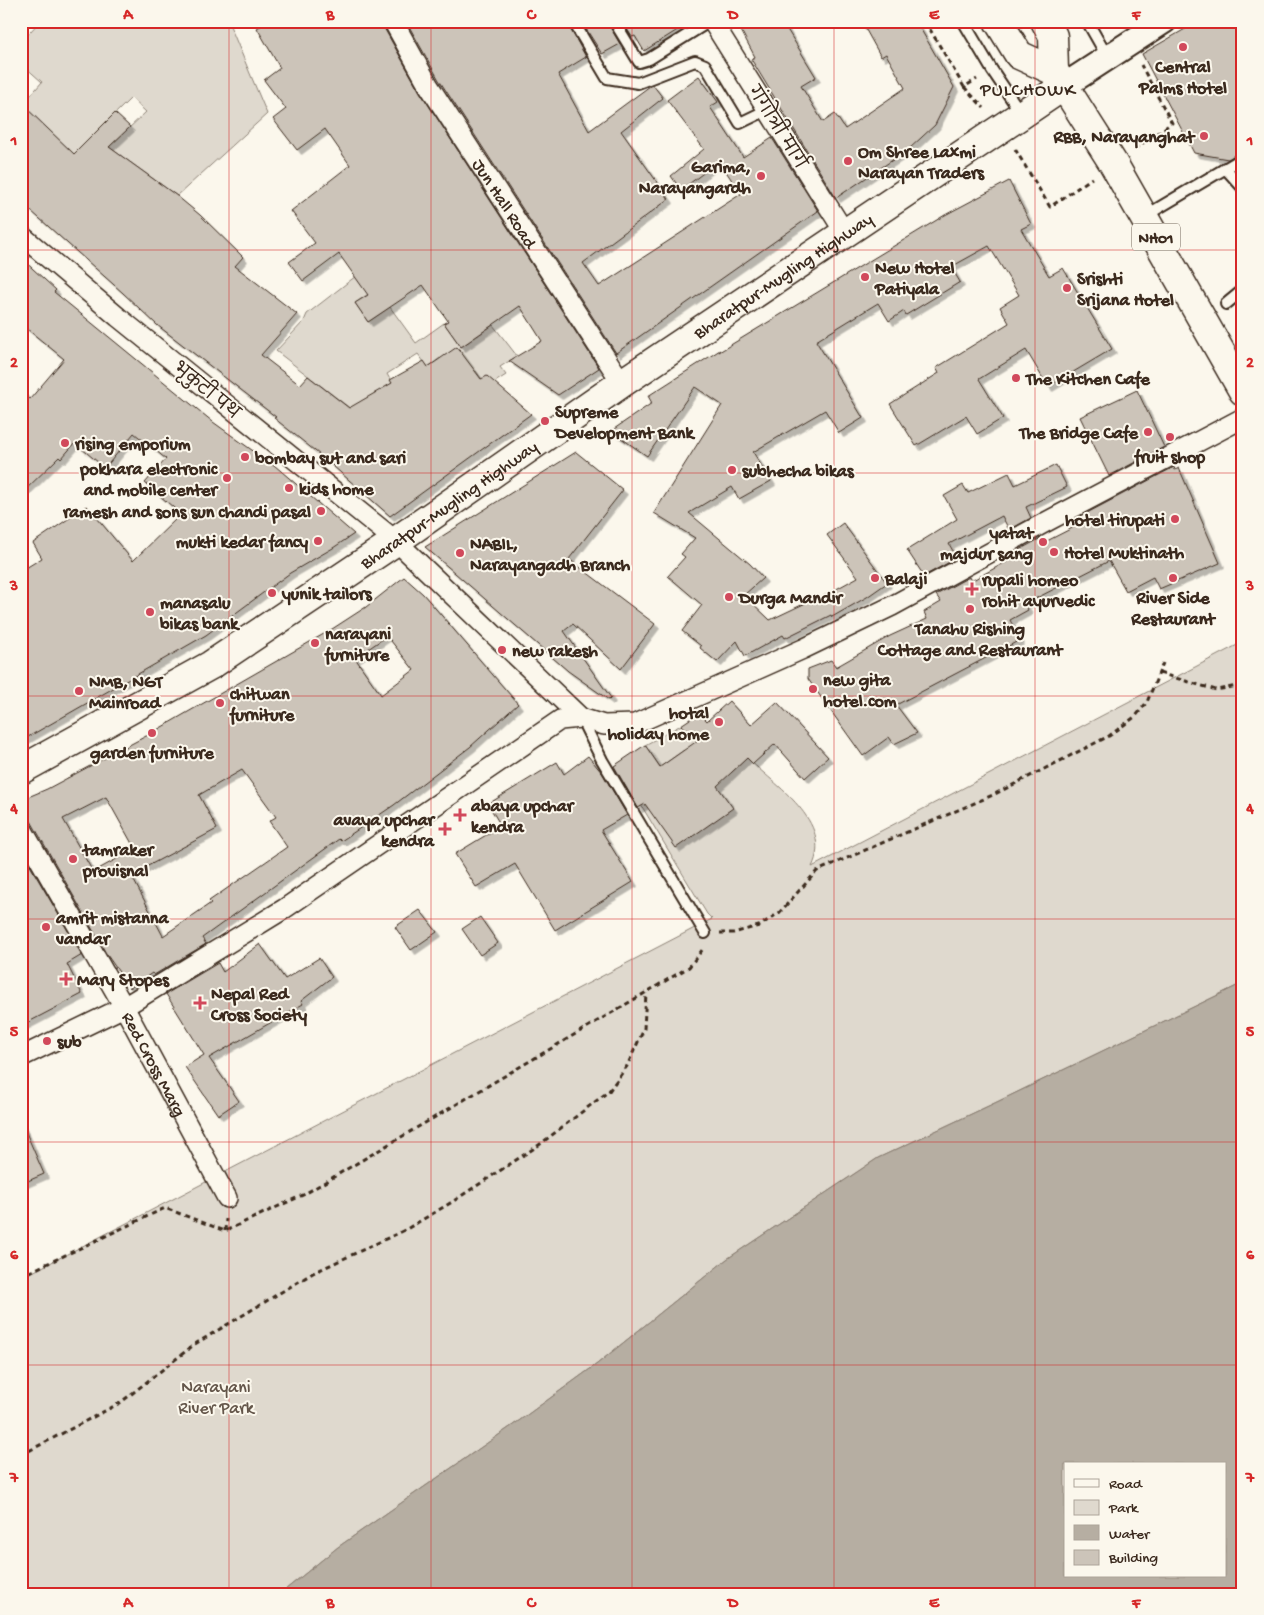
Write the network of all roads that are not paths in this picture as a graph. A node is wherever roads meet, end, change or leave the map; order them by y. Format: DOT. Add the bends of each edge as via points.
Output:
graph roads {
  1 [pos="393,21"];
  2 [pos="573,21"];
  3 [pos="614,21"];
  4 [pos="711,21"];
  5 [pos="963,21"];
  6 [pos="998,21"];
  7 [pos="1045,21"];
  8 [pos="1087,21"];
  9 [pos="1164,21"];
  10 [pos="1108,58"];
  11 [pos="1059,79"];
  12 [pos="767,110"];
  13 [pos="1021,114"];
  14 [pos="1243,158"];
  15 [pos="1225,168"];
  16 [pos="1243,188"];
  17 [pos="1144,216"];
  18 [pos="844,233"];
  19 [pos="21,235"];
  20 [pos="1243,290"];
  21 [pos="1226,304"];
  22 [pos="622,383"];
  23 [pos="1243,390"];
  24 [pos="1243,418"];
  25 [pos="396,541"];
  26 [pos="581,718"];
  27 [pos="21,770"];
  28 [pos="21,827"];
  29 [pos="705,933"];
  30 [pos="124,1007"];
  31 [pos="21,1057"];
  32 [pos="227,1198"];
  1 -- 22 [label="street, Jun Hall Road" via="429,86"];
  2 -- 12 [label="lane" via="607,78 638,83 695,61 705,65 740,123"];
  3 -- 4 [label="lane" via="639,62 649,60"];
  4 -- 12 [label="street, गंगोत्री मार्ग"];
  5 -- 13 [label="lane"];
  6 -- 11 [label="main road" via="1019,55"];
  7 -- 11 [label="main road" via="1053,36"];
  8 -- 10 [label="lane"];
  9 -- 10 [label="street"];
  10 -- 11 [label="street"];
  11 -- 13 [label="main road, Bharatpur-Mugling Highway"];
  11 -- 17 [label="main road, NH01"];
  12 -- 18 [label="street, गंगोत्री मार्ग"];
  13 -- 18 [label="main road, Bharatpur-Mugling Highway"];
  14 -- 15 [label="lane"];
  15 -- 16 [label="lane"];
  15 -- 17 [label="lane"];
  17 -- 23 [label="main road, NH01"];
  18 -- 22 [label="main road, Bharatpur-Mugling Highway"];
  19 -- 25 [label="street, भृकुटी पथ"];
  20 -- 21 [label="lane"];
  22 -- 25 [label="main road, Bharatpur-Mugling Highway"];
  24 -- 26 [label="street" via="892,606 803,649 635,724 604,725"];
  25 -- 26 [label="street, भृकुटी पथ"];
  25 -- 27 [label="main road, Bharatpur-Mugling Highway" via="211,665"];
  26 -- 29 [label="lane" via="602,760"];
  26 -- 30 [label="street" via="560,720 284,909"];
  28 -- 30 [label="street, Red Cross Marg"];
  30 -- 31 [label="street"];
  30 -- 32 [label="street, Red Cross Marg"];
}
